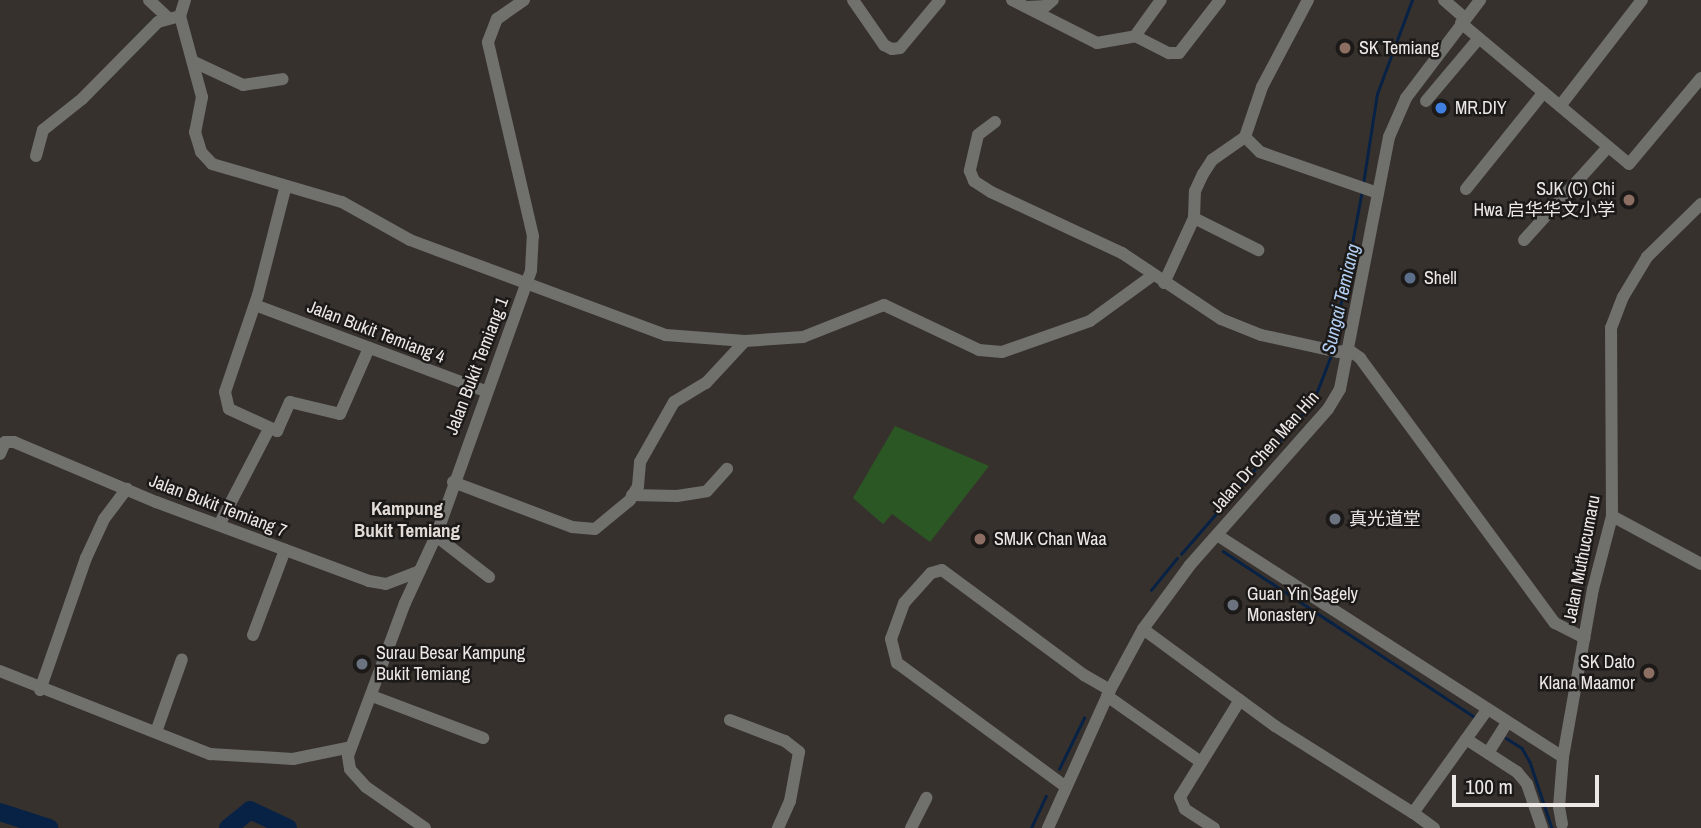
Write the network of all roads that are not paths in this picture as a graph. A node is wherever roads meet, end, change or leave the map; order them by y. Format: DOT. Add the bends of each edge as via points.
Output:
graph roads {
  1 [pos="149,0"];
  2 [pos="185,0"];
  3 [pos="524,0"];
  4 [pos="853,0"];
  5 [pos="940,0"];
  6 [pos="1012,0"];
  7 [pos="1054,0"];
  8 [pos="1161,0"];
  9 [pos="1220,0"];
  10 [pos="1308,0"];
  11 [pos="1480,0"];
  12 [pos="1642,0"];
  13 [pos="1446,1"];
  14 [pos="1026,7"];
  15 [pos="174,16"];
  16 [pos="1463,20"];
  17 [pos="1135,36"];
  18 [pos="1479,38"];
  19 [pos="194,62"];
  20 [pos="1701,78"];
  21 [pos="283,79"];
  22 [pos="1544,92"];
  23 [pos="1426,101"];
  24 [pos="1560,106"];
  25 [pos="995,122"];
  26 [pos="1245,137"];
  27 [pos="1608,147"];
  28 [pos="36,156"];
  29 [pos="285,189"];
  30 [pos="1466,189"];
  31 [pos="1373,192"];
  32 [pos="1701,204"];
  33 [pos="1194,218"];
  34 [pos="1524,240"];
  35 [pos="1258,250"];
  36 [pos="1158,279"];
  37 [pos="527,282"];
  38 [pos="254,305"];
  39 [pos="745,341"];
  40 [pos="369,348"];
  41 [pos="1344,351"];
  42 [pos="485,391"];
  43 [pos="270,429"];
  44 [pos="3,448"];
  45 [pos="727,470"];
  46 [pos="453,482"];
  47 [pos="127,489"];
  48 [pos="632,495"];
  49 [pos="1612,516"];
  50 [pos="219,525"];
  51 [pos="1217,535"];
  52 [pos="436,536"];
  53 [pos="285,551"];
  54 [pos="1701,564"];
  55 [pos="421,571"];
  56 [pos="489,577"];
  57 [pos="386,584"];
  58 [pos="408,596"];
  59 [pos="1143,629"];
  60 [pos="253,635"];
  61 [pos="1584,638"];
  62 [pos="182,659"];
  63 [pos="0,671"];
  64 [pos="40,690"];
  65 [pos="1108,693"];
  66 [pos="372,696"];
  67 [pos="1240,701"];
  68 [pos="1487,710"];
  69 [pos="730,720"];
  70 [pos="1506,724"];
  71 [pos="156,732"];
  72 [pos="483,738"];
  73 [pos="1466,739"];
  74 [pos="351,747"];
  75 [pos="1488,752"];
  76 [pos="1563,757"];
  77 [pos="1201,762"];
  78 [pos="1066,787"];
  79 [pos="926,798"];
  80 [pos="1413,813"];
  81 [pos="1562,824"];
  82 [pos="425,828"];
  83 [pos="778,828"];
  84 [pos="911,828"];
  85 [pos="1048,828"];
  86 [pos="1214,828"];
  87 [pos="1434,828"];
  88 [pos="1542,828"];
  1 -- 15 [label="street"];
  2 -- 15 [label="street"];
  3 -- 37 [label="street, Jalan Bukit Temiang 1" via="497,19 488,42 533,236"];
  4 -- 5 [label="street" via="884,45 892,49 900,48"];
  6 -- 14 [label="street"];
  7 -- 14 [label="street" via="1046,6"];
  8 -- 17 [label="street"];
  9 -- 17 [label="street" via="1179,53 1169,53"];
  10 -- 26 [label="street" via="1267,75"];
  11 -- 16 [label="street, Jalan Dr Chen Man Hin"];
  12 -- 24 [label="street"];
  13 -- 16 [label="street"];
  14 -- 17 [label="street" via="1097,43"];
  15 -- 19 [label="street"];
  15 -- 28 [label="street" via="43,130"];
  16 -- 18 [label="street"];
  16 -- 31 [label="street, Jalan Dr Chen Man Hin" via="1395,120"];
  18 -- 22 [label="street"];
  18 -- 23 [label="street"];
  19 -- 21 [label="street" via="243,85"];
  19 -- 29 [label="street" via="202,97 195,131 201,152 212,164"];
  20 -- 27 [label="street" via="1629,164"];
  22 -- 24 [label="street"];
  22 -- 30 [label="street"];
  24 -- 27 [label="street"];
  25 -- 36 [label="street" via="978,135 971,153 974,181 1093,238"];
  26 -- 31 [label="street" via="1260,152"];
  26 -- 33 [label="street" via="1212,160 1203,174 1195,191"];
  27 -- 34 [label="street"];
  29 -- 37 [label="street" via="301,188 342,202 410,240"];
  29 -- 38 [label="street"];
  31 -- 41 [label="street, Jalan Dr Chen Man Hin"];
  32 -- 49 [label="street, Jalan Muthucumaru" via="1647,257 1611,328"];
  33 -- 35 [label="street"];
  33 -- 36 [label="street"];
  36 -- 39 [label="street" via="1090,321 1002,352 979,350 884,305 803,337"];
  36 -- 41 [label="street" via="1221,319 1261,335"];
  37 -- 39 [label="street" via="666,335"];
  37 -- 42 [label="street, Jalan Bukit Temiang 1"];
  38 -- 40 [label="street, Jalan Bukit Temiang 4"];
  38 -- 43 [label="street" via="226,400 229,409"];
  39 -- 48 [label="street" via="706,383 674,401 640,462 638,486"];
  40 -- 42 [label="street, Jalan Bukit Temiang 4"];
  40 -- 43 [label="street" via="340,414 290,402 279,430"];
  41 -- 51 [label="street, Jalan Dr Chen Man Hin" via="1340,389 1328,409"];
  41 -- 61 [label="street" via="1360,358 1555,623"];
  42 -- 46 [label="street, Jalan Bukit Temiang 1"];
  43 -- 50 [label="street"];
  44 -- 47 [label="street, Jalan Bukit Temiang 7"];
  45 -- 48 [label="street" via="706,491 665,497"];
  46 -- 48 [label="street" via="585,530 608,522"];
  46 -- 52 [label="street, Jalan Bukit Temiang 1"];
  47 -- 50 [label="street, Jalan Bukit Temiang 7"];
  47 -- 64 [label="street" via="104,519 86,558"];
  49 -- 54 [label="street"];
  49 -- 61 [label="street, Jalan Muthucumaru"];
  50 -- 53 [label="street, Jalan Bukit Temiang 7"];
  51 -- 59 [label="street, Jalan Dr Chen Man Hin"];
  51 -- 68 [label="street"];
  52 -- 55 [label="street, Jalan Bukit Temiang 1"];
  52 -- 56 [label="street"];
  53 -- 57 [label="street, Jalan Bukit Temiang 7"];
  53 -- 60 [label="street"];
  55 -- 57 [label="street"];
  55 -- 58 [label="street, Jalan Bukit Temiang 1"];
  57 -- 58 [label="street, Jalan Bukit Temiang 7"];
  58 -- 66 [label="street, Jalan Bukit Temiang 1"];
  59 -- 65 [label="street, Jalan Dr Chen Man Hin"];
  59 -- 67 [label="street"];
  61 -- 76 [label="street, Jalan Muthucumaru"];
  62 -- 71 [label="street"];
  63 -- 64 [label="street"];
  64 -- 71 [label="street"];
  65 -- 77 [label="street"];
  65 -- 78 [label="street, Jalan Dr Chen Man Hin"];
  65 -- 78 [label="street" via="942,569 931,573 904,603 891,639 897,663"];
  66 -- 72 [label="street"];
  66 -- 74 [label="street, Jalan Bukit Temiang 1"];
  67 -- 77 [label="street"];
  67 -- 80 [label="street"];
  68 -- 70 [label="street"];
  68 -- 73 [label="street"];
  69 -- 83 [label="street" via="785,741 800,755 787,814"];
  70 -- 75 [label="street"];
  70 -- 76 [label="street"];
  71 -- 74 [label="street" via="210,754 255,760 293,759"];
  73 -- 75 [label="street"];
  73 -- 80 [label="street"];
  74 -- 82 [label="street" via="348,756 355,776"];
  75 -- 88 [label="street" via="1527,784"];
  76 -- 81 [label="street, Jalan Muthucumaru"];
  77 -- 86 [label="street" via="1180,802"];
  78 -- 85 [label="street, Jalan Dr Chen Man Hin"];
  79 -- 84 [label="street"];
  80 -- 87 [label="street"];
}
